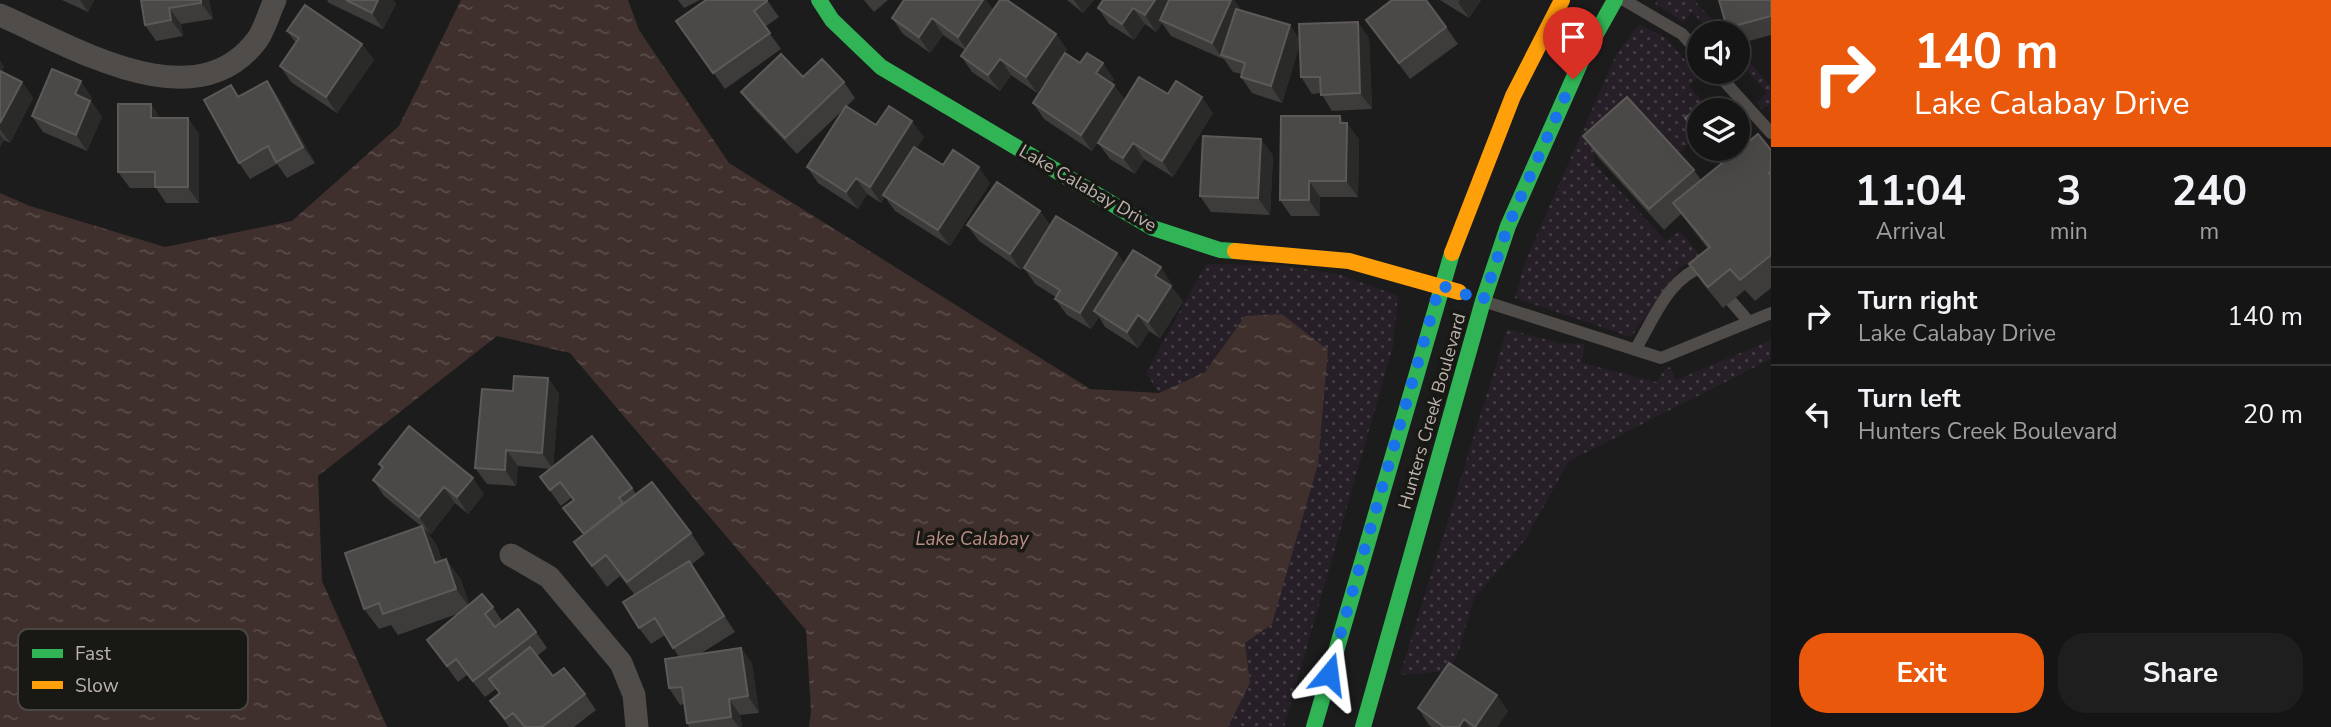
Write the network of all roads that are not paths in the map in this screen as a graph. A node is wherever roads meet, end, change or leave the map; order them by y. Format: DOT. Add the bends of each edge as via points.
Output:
graph roads {
  1 [pos="275,0"];
  2 [pos="819,0"];
  3 [pos="1562,0"];
  4 [pos="1615,0"];
  5 [pos="1624,0"];
  6 [pos="0,15"];
  7 [pos="1687,40"];
  8 [pos="1727,84"];
  9 [pos="1771,134"];
  10 [pos="1713,278"];
  11 [pos="1440,285"];
  12 [pos="1483,301"];
  13 [pos="1731,301"];
  14 [pos="1771,313"];
  15 [pos="1749,323"];
  16 [pos="1635,349"];
  17 [pos="511,555"];
  18 [pos="637,727"];
  19 [pos="1314,727"];
  20 [pos="1363,727"];
  1 -- 6 [label="street" via="257,40 241,54 224,68 183,79 133,73"];
  2 -- 11 [label="street, Lake Calabay Drive" via="832,20 881,67 1153,228 1220,250 1349,261"];
  3 -- 11 [label="street, Hunters Creek Boulevard" via="1493,139"];
  4 -- 12 [label="street, Hunters Creek Boulevard" via="1535,162"];
  5 -- 7 [label="lane"];
  8 -- 9 [label="lane"];
  10 -- 16 [label="lane" via="1704,266 1675,283"];
  11 -- 12 [label="street, Lake Calabay Drive"];
  11 -- 19 [label="street, Hunters Creek Boulevard"];
  12 -- 16 [label="lane"];
  12 -- 20 [label="street, Hunters Creek Boulevard"];
  13 -- 15 [label="lane"];
  14 -- 15 [label="lane"];
  15 -- 16 [label="lane" via="1661,358"];
  17 -- 18 [label="street" via="549,577 621,663 635,695"];
}
